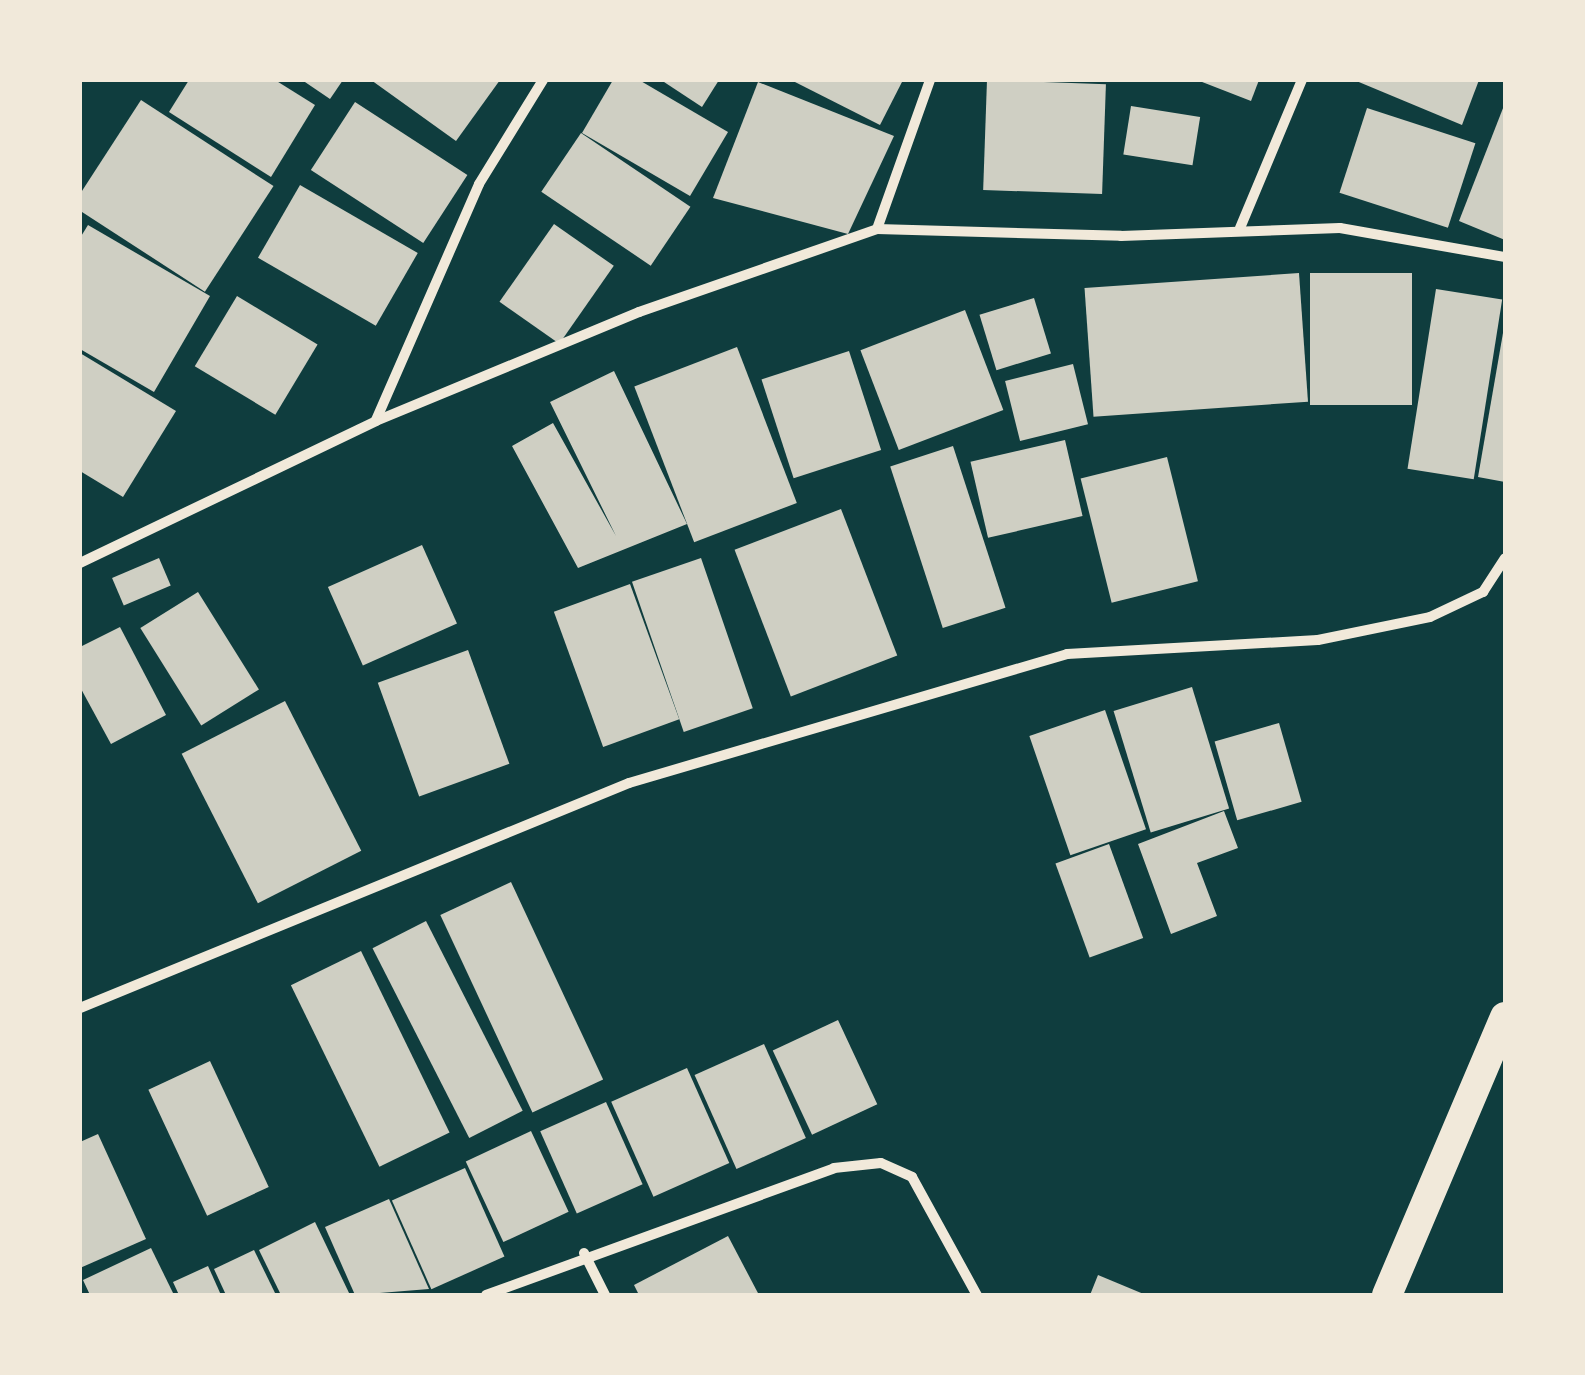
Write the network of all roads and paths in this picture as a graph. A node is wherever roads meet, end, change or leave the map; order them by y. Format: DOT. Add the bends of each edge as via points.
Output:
graph roads {
  1 [pos="543,80"];
  2 [pos="930,80"];
  3 [pos="1302,80"];
  4 [pos="1240,228"];
  5 [pos="878,229"];
  6 [pos="1505,257"];
  7 [pos="376,421"];
  8 [pos="1505,558"];
  9 [pos="80,564"];
  10 [pos="80,1008"];
  11 [pos="1505,1016"];
  12 [pos="584,1253"];
  13 [pos="486,1295"];
  14 [pos="605,1295"];
  15 [pos="978,1295"];
  16 [pos="1386,1295"];
  1 -- 7 [label="street" via="479,184"];
  2 -- 5 [label="street"];
  3 -- 4 [label="street"];
  4 -- 5 [label="street" via="1121,236"];
  4 -- 6 [label="street" via="1340,228"];
  5 -- 7 [label="street" via="639,312"];
  7 -- 9 [label="street"];
  8 -- 10 [label="street" via="1483,592 1430,617 1318,640 1067,654 629,783"];
  11 -- 16 [label="highway"];
  12 -- 13 [label="street"];
  12 -- 14 [label="street"];
  12 -- 15 [label="street" via="834,1168 881,1163 912,1176"];
}
